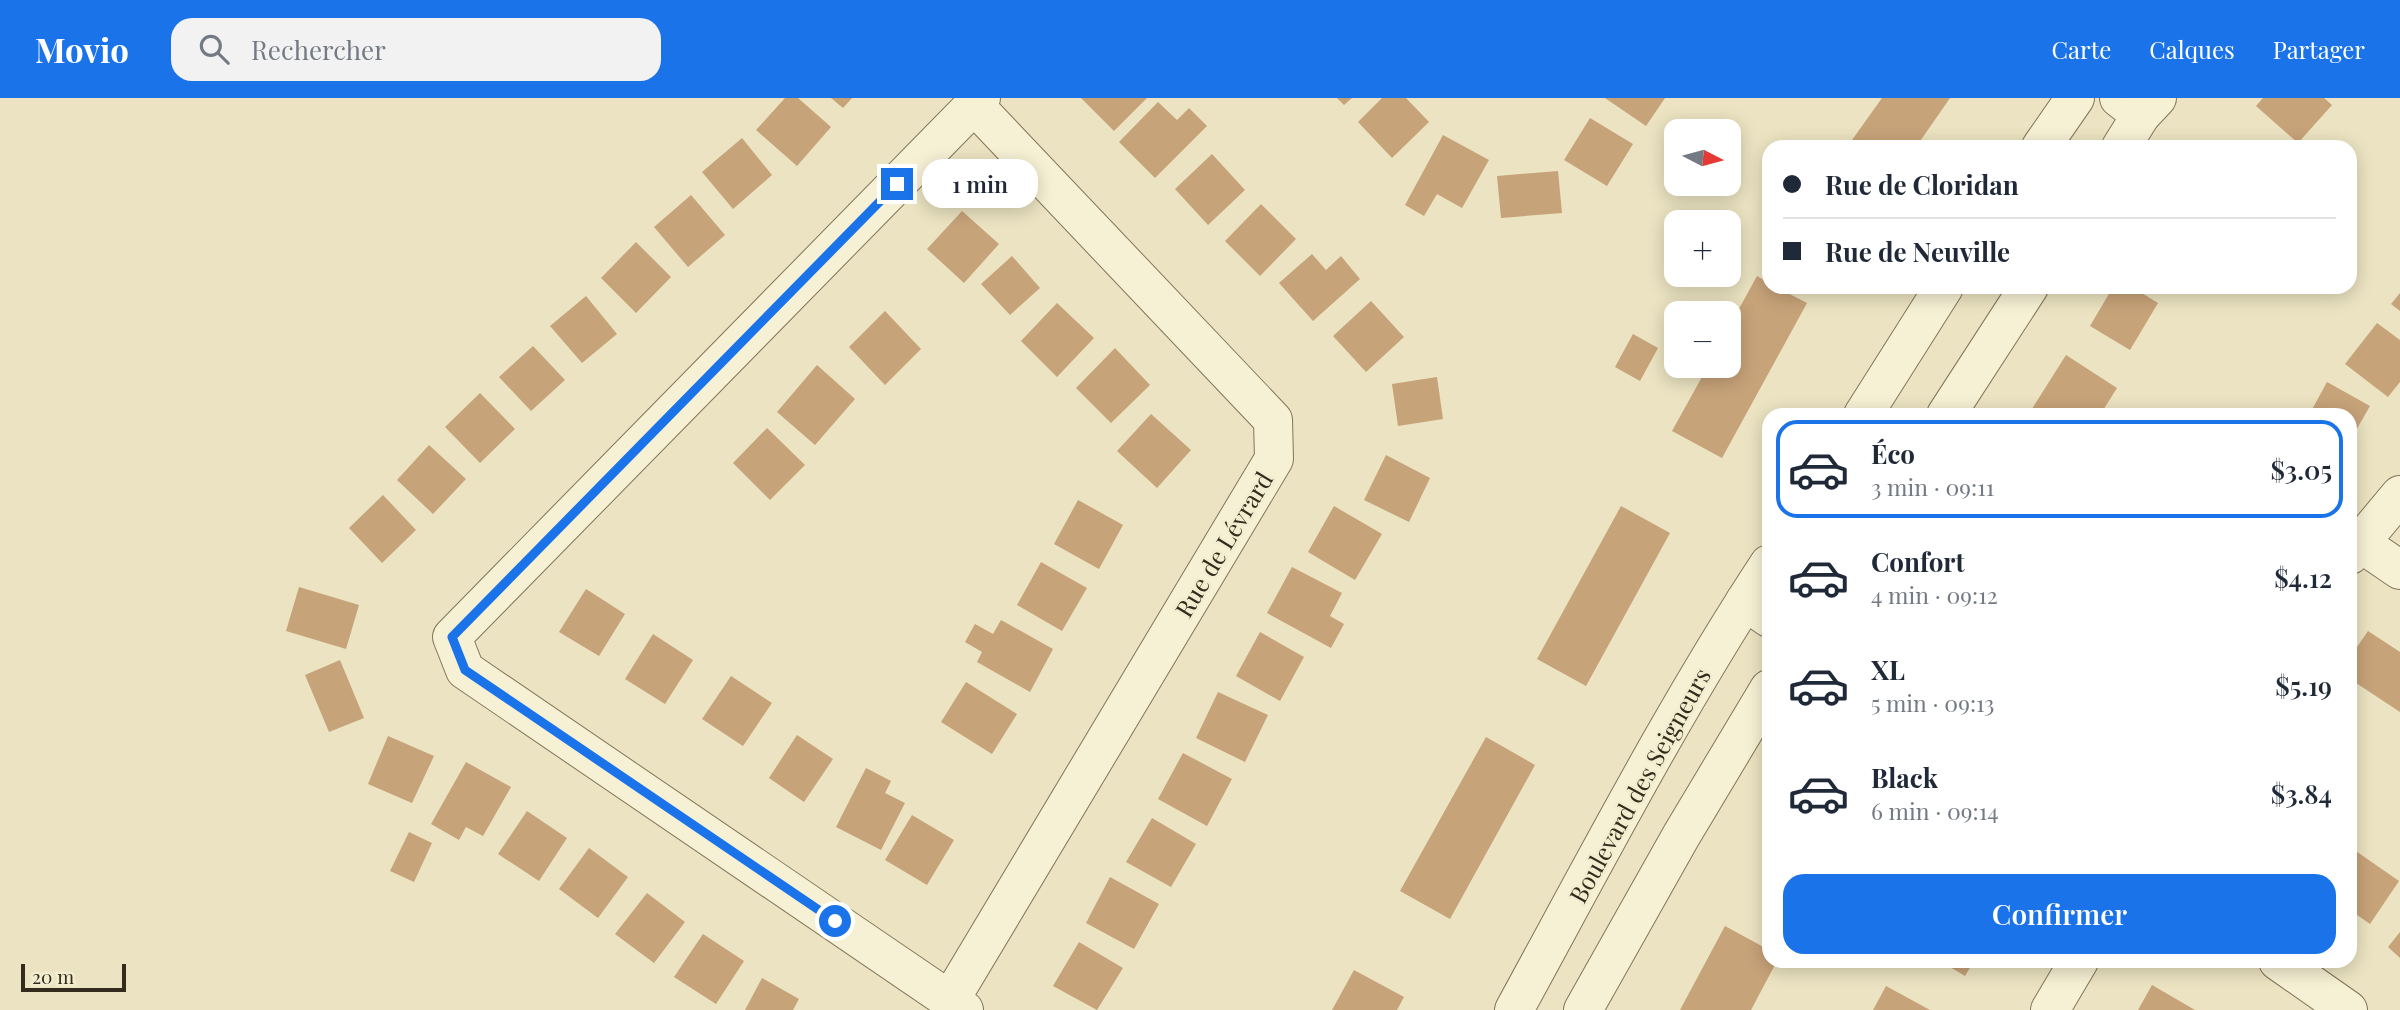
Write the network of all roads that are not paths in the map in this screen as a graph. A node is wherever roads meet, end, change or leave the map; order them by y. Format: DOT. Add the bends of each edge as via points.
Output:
graph roads {
  1 [pos="2076,98"];
  2 [pos="978,102"];
  3 [pos="2139,104"];
  4 [pos="2046,140"];
  5 [pos="2124,140"];
  6 [pos="1940,294"];
  7 [pos="2024,294"];
  8 [pos="1867,408"];
  9 [pos="1951,408"];
  10 [pos="2400,495"];
  11 [pos="2357,547"];
  12 [pos="2357,550"];
  13 [pos="2400,570"];
  14 [pos="1762,590"];
  15 [pos="1757,609"];
  16 [pos="1762,701"];
  17 [pos="2075,968"];
  18 [pos="2288,968"];
  19 [pos="957,1005"];
  20 [pos="1514,1010"];
  21 [pos="1583,1010"];
  22 [pos="2050,1010"];
  23 [pos="2348,1010"];
  1 -- 4 [label="street"];
  2 -- 19 [label="street, Rue de Lévrard" via="1273,420 1274,459"];
  2 -- 19 [label="street" via="452,637 465,670"];
  3 -- 5 [label="street"];
  6 -- 8 [label="street"];
  7 -- 9 [label="street"];
  10 -- 11 [label="street"];
  12 -- 13 [label="street"];
  14 -- 15 [label="street, Boulevard des Seigneurs"];
  15 -- 20 [label="street, Boulevard des Seigneurs" via="1642,774"];
  16 -- 21 [label="street"];
  17 -- 22 [label="street"];
  18 -- 23 [label="street"];
}
